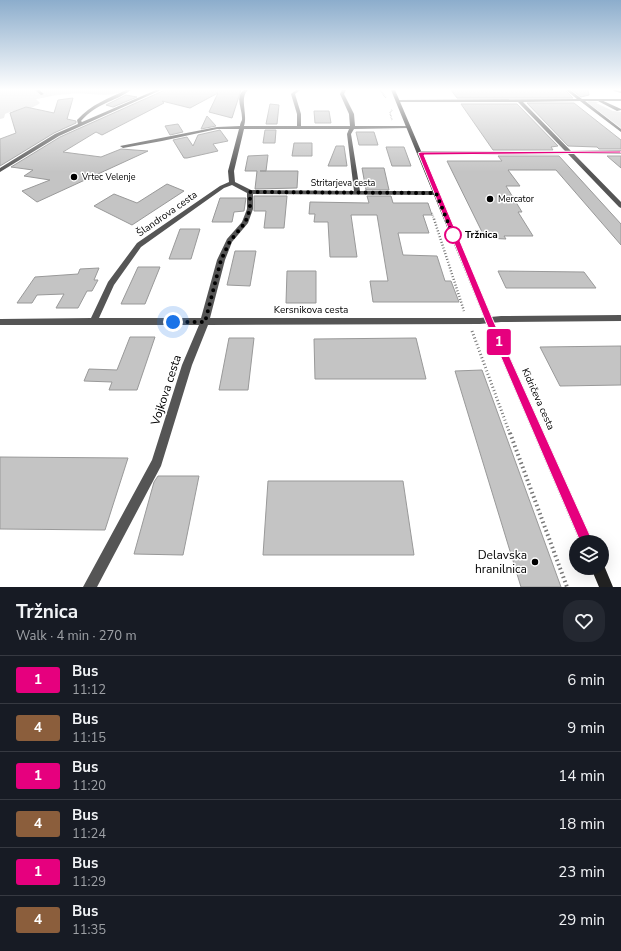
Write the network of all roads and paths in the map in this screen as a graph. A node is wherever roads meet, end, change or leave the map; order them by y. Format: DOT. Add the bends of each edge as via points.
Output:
graph roads {
  1 [pos="82,117"];
  2 [pos="95,117"];
  3 [pos="244,117"];
  4 [pos="299,117"];
  5 [pos="354,117"];
  6 [pos="391,117"];
  7 [pos="404,117"];
  8 [pos="535,117"];
  9 [pos="603,117"];
  10 [pos="80,124"];
  11 [pos="243,127"];
  12 [pos="299,127"];
  13 [pos="353,127"];
  14 [pos="394,127"];
  15 [pos="408,127"];
  16 [pos="621,131"];
  17 [pos="123,146"];
  18 [pos="621,152"];
  19 [pos="421,153"];
  20 [pos="569,153"];
  21 [pos="0,170"];
  22 [pos="232,183"];
  23 [pos="250,192"];
  24 [pos="357,192"];
  25 [pos="426,193"];
  26 [pos="436,193"];
  27 [pos="621,206"];
  28 [pos="621,318"];
  29 [pos="489,320"];
  30 [pos="94,321"];
  31 [pos="468,321"];
  32 [pos="0,322"];
  33 [pos="205,322"];
  34 [pos="584,535"];
  35 [pos="601,575"];
  36 [pos="90,587"];
  37 [pos="568,587"];
  38 [pos="606,587"];
  1 -- 10 [label="street"];
  2 -- 10 [label="street"];
  3 -- 11 [label="street"];
  4 -- 12 [label="street"];
  5 -- 13 [label="street"];
  6 -- 14 [label="path"];
  7 -- 15 [label="main road, Kidričeva cesta"];
  8 -- 20 [label="street"];
  9 -- 16 [label="street"];
  10 -- 21 [label="street"];
  11 -- 12 [label="street"];
  11 -- 17 [label="street" via="217,128"];
  11 -- 22 [label="street" via="231,171"];
  12 -- 13 [label="street"];
  13 -- 14 [label="street"];
  13 -- 24 [label="street" via="349,134"];
  14 -- 15 [label="street"];
  15 -- 19 [label="main road, Kidričeva cesta"];
  18 -- 20 [label="street"];
  19 -- 20 [label="street"];
  19 -- 26 [label="main road, Kidričeva cesta"];
  20 -- 27 [label="street"];
  22 -- 23 [label="street"];
  22 -- 30 [label="street, Šlandrova cesta" via="222,187 139,245 111,284"];
  23 -- 24 [label="street, Stritarjeva cesta"];
  23 -- 33 [label="street, Vojkova cesta" via="250,209 245,223 230,241 221,260"];
  24 -- 25 [label="street, Stritarjeva cesta"];
  25 -- 26 [label="street, Stritarjeva cesta"];
  25 -- 31 [label="path"];
  26 -- 29 [label="main road, Kidričeva cesta"];
  28 -- 29 [label="street, Kersnikova cesta"];
  29 -- 31 [label="street, Kersnikova cesta"];
  29 -- 34 [label="main road, Kidričeva cesta"];
  30 -- 32 [label="street, Kersnikova cesta"];
  30 -- 33 [label="street, Kersnikova cesta"];
  31 -- 33 [label="street, Kersnikova cesta"];
  31 -- 37 [label="path"];
  33 -- 36 [label="street, Vojkova cesta" via="187,364 157,462"];
  35 -- 38 [label="main road"];
}
